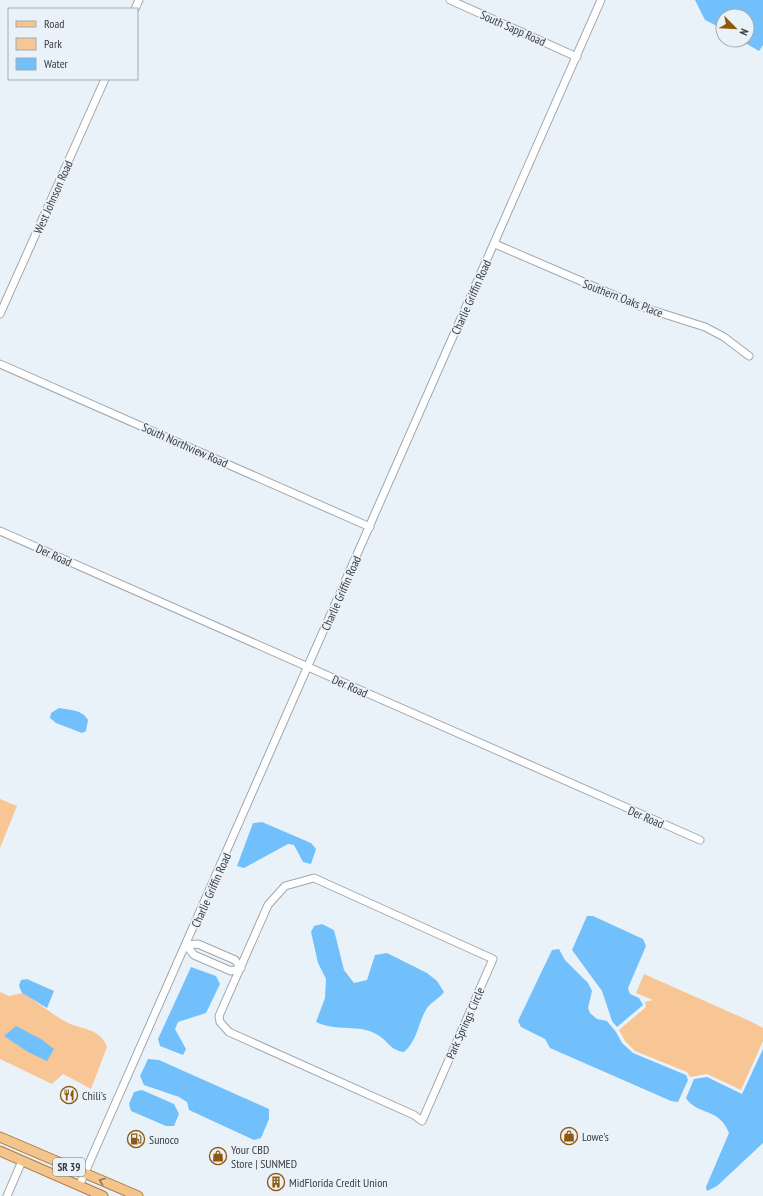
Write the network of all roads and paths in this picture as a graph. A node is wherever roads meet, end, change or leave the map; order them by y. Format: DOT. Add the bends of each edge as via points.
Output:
graph roads {
  1 [pos="450,0"];
  2 [pos="602,0"];
  3 [pos="577,57"];
  4 [pos="105,80"];
  5 [pos="495,244"];
  6 [pos="0,314"];
  7 [pos="749,356"];
  8 [pos="0,364"];
  9 [pos="370,527"];
  10 [pos="0,531"];
  11 [pos="308,668"];
  12 [pos="700,840"];
  13 [pos="186,945"];
  14 [pos="241,968"];
  15 [pos="0,1137"];
  16 [pos="0,1151"];
  17 [pos="22,1161"];
  18 [pos="84,1174"];
  19 [pos="80,1186"];
  20 [pos="7,1196"];
  21 [pos="103,1196"];
  22 [pos="138,1196"];
  1 -- 3 [label="street, South Sapp Road"];
  2 -- 3 [label="street, Charlie Griffin Road"];
  3 -- 5 [label="street, Charlie Griffin Road"];
  4 -- 6 [label="street, West Johnson Road"];
  5 -- 7 [label="street, Southern Oaks Place" via="639,306 706,327"];
  5 -- 9 [label="street, Charlie Griffin Road"];
  8 -- 9 [label="street, South Northview Road"];
  9 -- 11 [label="street, Charlie Griffin Road"];
  10 -- 11 [label="street, Der Road"];
  11 -- 12 [label="street, Der Road"];
  11 -- 13 [label="street, Charlie Griffin Road"];
  13 -- 14 [label="street" via="198,944 235,960"];
  13 -- 14 [label="street" via="194,955 231,971"];
  13 -- 18 [label="street, Charlie Griffin Road"];
  14 -- 14 [label="street, Park Springs Circle" via="268,905 285,886 314,878 493,959 422,1120 229,1032 220,1022 219,1016"];
  15 -- 18 [label="main road, SR 39"];
  16 -- 17 [label="main road, SR 39"];
  17 -- 19 [label="main road, SR 39"];
  17 -- 20 [label="street"];
  18 -- 19 [label="street, Charlie Griffin Road"];
  22 -- 18 [label="main road, SR 39, one-way"];
  19 -- 21 [label="main road, SR 39"];
}
